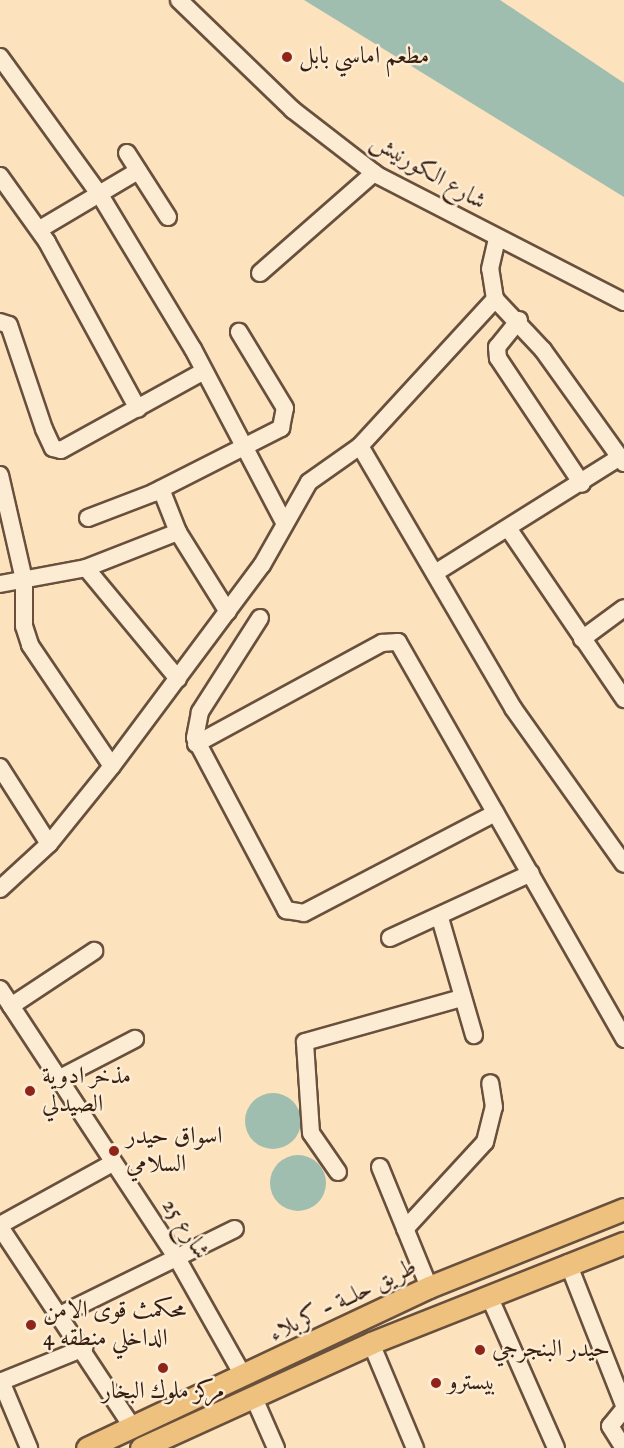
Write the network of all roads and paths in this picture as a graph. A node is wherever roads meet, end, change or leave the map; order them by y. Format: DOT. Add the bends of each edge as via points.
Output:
graph roads {
  1 [pos="179,0"];
  2 [pos="0,57"];
  3 [pos="127,153"];
  4 [pos="138,171"];
  5 [pos="374,173"];
  6 [pos="0,176"];
  7 [pos="100,195"];
  8 [pos="168,217"];
  9 [pos="40,230"];
  10 [pos="497,240"];
  11 [pos="260,273"];
  12 [pos="495,299"];
  13 [pos="624,302"];
  14 [pos="519,320"];
  15 [pos="0,322"];
  16 [pos="239,332"];
  17 [pos="204,371"];
  18 [pos="138,409"];
  19 [pos="360,446"];
  20 [pos="244,448"];
  21 [pos="622,460"];
  22 [pos="1,481"];
  23 [pos="582,484"];
  24 [pos="161,489"];
  25 [pos="88,518"];
  26 [pos="284,522"];
  27 [pos="508,528"];
  28 [pos="178,532"];
  29 [pos="86,568"];
  30 [pos="435,573"];
  31 [pos="24,580"];
  32 [pos="0,584"];
  33 [pos="624,608"];
  34 [pos="228,612"];
  35 [pos="260,618"];
  36 [pos="582,639"];
  37 [pos="178,679"];
  38 [pos="624,699"];
  39 [pos="196,744"];
  40 [pos="112,766"];
  41 [pos="0,767"];
  42 [pos="495,813"];
  43 [pos="49,844"];
  44 [pos="624,864"];
  45 [pos="531,873"];
  46 [pos="0,889"];
  47 [pos="440,918"];
  48 [pos="390,939"];
  49 [pos="94,951"];
  50 [pos="0,989"];
  51 [pos="462,998"];
  52 [pos="11,1006"];
  53 [pos="474,1035"];
  54 [pos="135,1039"];
  55 [pos="624,1039"];
  56 [pos="58,1080"];
  57 [pos="490,1083"];
  58 [pos="113,1163"];
  59 [pos="380,1167"];
  60 [pos="338,1172"];
  61 [pos="617,1211"];
  62 [pos="0,1226"];
  63 [pos="235,1228"];
  64 [pos="405,1228"];
  65 [pos="560,1233"];
  66 [pos="622,1244"];
  67 [pos="178,1260"];
  68 [pos="569,1263"];
  69 [pos="429,1287"];
  70 [pos="489,1296"];
  71 [pos="58,1316"];
  72 [pos="371,1342"];
  73 [pos="84,1348"];
  74 [pos="244,1377"];
  75 [pos="1,1381"];
  76 [pos="254,1398"];
  77 [pos="624,1407"];
  78 [pos="133,1428"];
  79 [pos="29,1448"];
  80 [pos="87,1448"];
  81 [pos="141,1448"];
  82 [pos="276,1448"];
  83 [pos="416,1448"];
  84 [pos="556,1448"];
  85 [pos="624,1448"];
  1 -- 5 [label="street, شارع الكورنيش" via="293,110"];
  2 -- 7 [label="street"];
  3 -- 4 [label="street"];
  4 -- 7 [label="street"];
  4 -- 8 [label="street"];
  5 -- 10 [label="street, شارع الكورنيش"];
  5 -- 11 [label="street"];
  6 -- 9 [label="street"];
  7 -- 9 [label="street"];
  7 -- 17 [label="street"];
  9 -- 18 [label="street"];
  10 -- 12 [label="street" via="490,269"];
  10 -- 13 [label="street, شارع الكورنيش"];
  12 -- 14 [label="street"];
  12 -- 19 [label="street"];
  14 -- 21 [label="street"];
  14 -- 23 [label="street" via="497,347 498,358"];
  15 -- 18 [label="street" via="9,325 53,448 61,450"];
  16 -- 20 [label="street" via="285,408 286,421"];
  17 -- 18 [label="street"];
  17 -- 20 [label="street"];
  19 -- 26 [label="street" via="309,482"];
  19 -- 30 [label="street"];
  20 -- 24 [label="street"];
  20 -- 26 [label="street"];
  21 -- 23 [label="street"];
  22 -- 31 [label="street"];
  23 -- 27 [label="street"];
  24 -- 25 [label="street"];
  24 -- 28 [label="street"];
  26 -- 34 [label="street" via="262,565"];
  27 -- 30 [label="street"];
  27 -- 36 [label="street"];
  28 -- 29 [label="street"];
  28 -- 34 [label="street"];
  29 -- 31 [label="street"];
  29 -- 37 [label="street"];
  30 -- 44 [label="street" via="513,708"];
  31 -- 32 [label="street"];
  31 -- 40 [label="street" via="24,626 30,645"];
  33 -- 36 [label="street"];
  34 -- 37 [label="street"];
  35 -- 39 [label="street" via="200,712"];
  36 -- 38 [label="street"];
  37 -- 40 [label="street"];
  39 -- 42 [label="street" via="283,905 295,914"];
  39 -- 42 [label="street" via="393,641 402,646"];
  40 -- 43 [label="street"];
  41 -- 43 [label="street"];
  42 -- 45 [label="street"];
  43 -- 46 [label="street"];
  45 -- 47 [label="street"];
  45 -- 55 [label="street"];
  47 -- 48 [label="street"];
  47 -- 51 [label="street"];
  49 -- 52 [label="street"];
  50 -- 52 [label="street, شارع 25"];
  51 -- 53 [label="street"];
  51 -- 60 [label="street" via="305,1042 311,1133 320,1154"];
  52 -- 56 [label="street, شارع 25"];
  54 -- 56 [label="street"];
  56 -- 58 [label="street, شارع 25"];
  57 -- 64 [label="street" via="494,1107 485,1142"];
  58 -- 62 [label="street"];
  58 -- 67 [label="street, شارع 25"];
  59 -- 64 [label="street"];
  61 -- 65 [label="main road, طريق حلــة - كربلاء"];
  61 -- 66 [label="main road" via="606,1233"];
  62 -- 71 [label="street"];
  63 -- 67 [label="street"];
  64 -- 69 [label="street"];
  65 -- 68 [label="main road" via="572,1245"];
  65 -- 69 [label="main road, طريق حلــة - كربلاء"];
  66 -- 68 [label="main road, طريق حلــة - كربلاء"];
  67 -- 71 [label="street"];
  67 -- 74 [label="street, شارع 25"];
  68 -- 70 [label="main road, طريق حلــة - كربلاء"];
  68 -- 77 [label="street"];
  69 -- 74 [label="main road, طريق حلــة - كربلاء"];
  70 -- 72 [label="main road, طريق حلــة - كربلاء"];
  70 -- 84 [label="street"];
  71 -- 73 [label="street"];
  72 -- 76 [label="main road, طريق حلــة - كربلاء"];
  72 -- 83 [label="street"];
  73 -- 75 [label="street"];
  73 -- 78 [label="street"];
  74 -- 78 [label="main road, طريق حلــة - كربلاء"];
  75 -- 79 [label="street"];
  76 -- 81 [label="main road, طريق حلــة - كربلاء"];
  76 -- 82 [label="street"];
  77 -- 85 [label="street" via="610,1426"];
  78 -- 80 [label="main road, طريق حلــة - كربلاء"];
}
